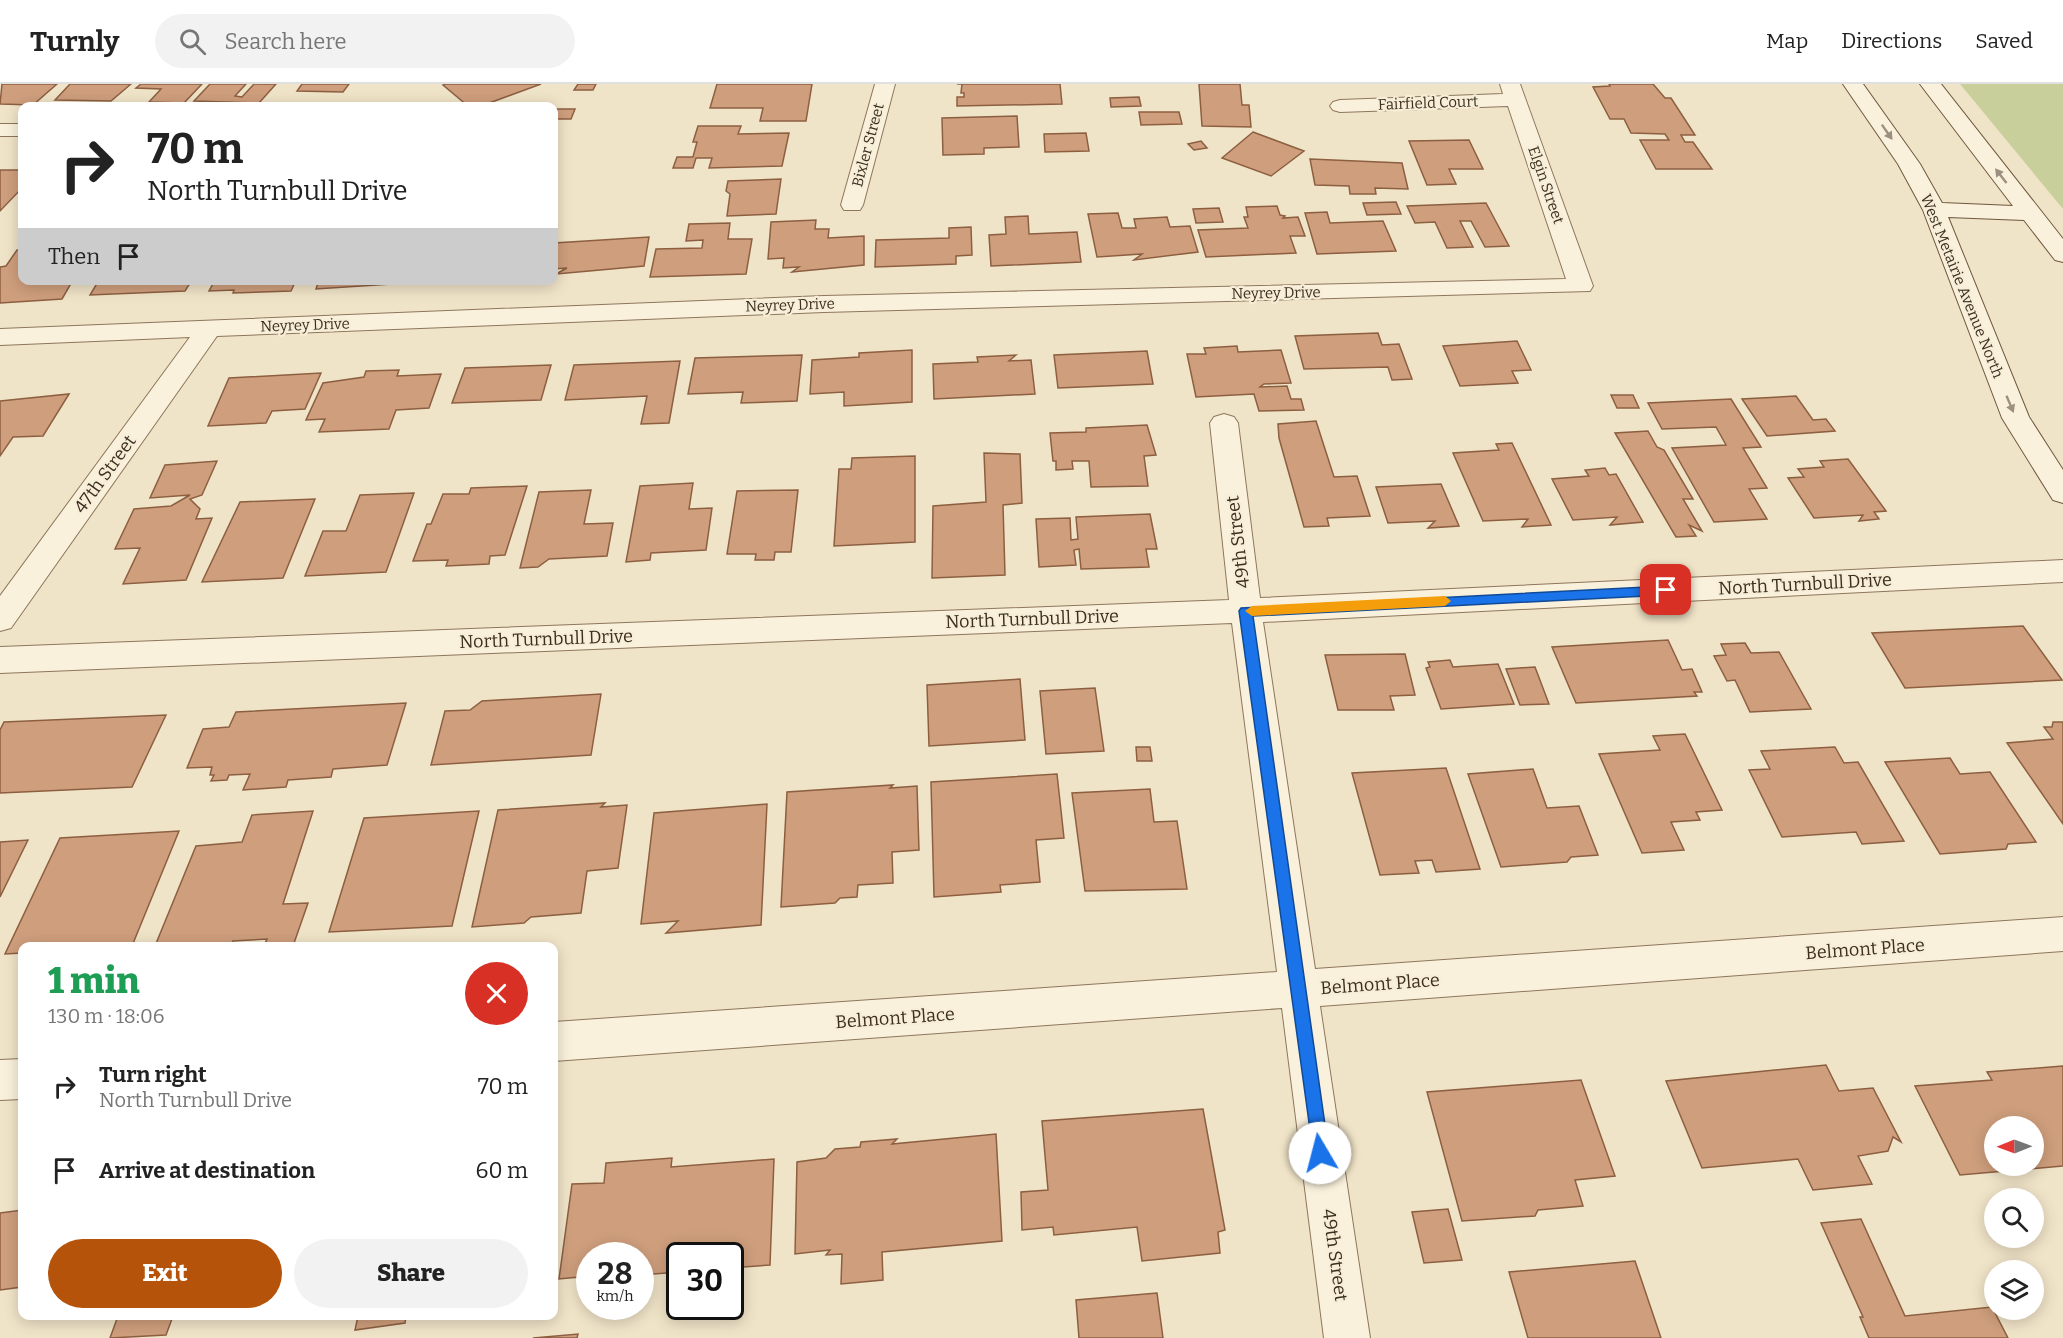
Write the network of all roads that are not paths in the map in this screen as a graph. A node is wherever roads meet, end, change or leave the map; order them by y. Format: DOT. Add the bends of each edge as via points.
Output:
graph roads {
  1 [pos="885,84"];
  2 [pos="1853,84"];
  3 [pos="1930,84"];
  4 [pos="1513,92"];
  5 [pos="1340,106"];
  6 [pos="0,130"];
  7 [pos="18,130"];
  8 [pos="852,205"];
  9 [pos="1934,210"];
  10 [pos="2030,213"];
  11 [pos="2063,255"];
  12 [pos="1581,286"];
  13 [pos="210,328"];
  14 [pos="0,337"];
  15 [pos="1224,423"];
  16 [pos="2063,493"];
  17 [pos="2063,571"];
  18 [pos="1246,611"];
  19 [pos="0,619"];
  20 [pos="0,660"];
  21 [pos="2063,934"];
  22 [pos="1297,991"];
  23 [pos="558,1042"];
  24 [pos="18,1079"];
  25 [pos="0,1080"];
  26 [pos="1347,1338"];
  1 -- 8 [label="street, Bixler Street"];
  2 -- 9 [label="street, West Metairie Avenue North, one-way" via="1909,164"];
  10 -- 3 [label="street, one-way"];
  4 -- 5 [label="street, Fairfield Court"];
  4 -- 12 [label="street, Elgin Street"];
  6 -- 7 [label="street"];
  9 -- 10 [label="street"];
  9 -- 16 [label="street, West Metairie Avenue North, one-way" via="2016,418"];
  10 -- 11 [label="street"];
  12 -- 13 [label="street, Neyrey Drive" via="824,304"];
  13 -- 14 [label="street, Neyrey Drive"];
  13 -- 19 [label="street, 47th Street"];
  15 -- 18 [label="street, 49th Street"];
  17 -- 18 [label="street, North Turnbull Drive"];
  18 -- 20 [label="street, North Turnbull Drive"];
  18 -- 22 [label="street, 49th Street"];
  21 -- 22 [label="street, Belmont Place"];
  22 -- 23 [label="street, Belmont Place"];
  22 -- 26 [label="street, 49th Street"];
  24 -- 25 [label="street"];
}
